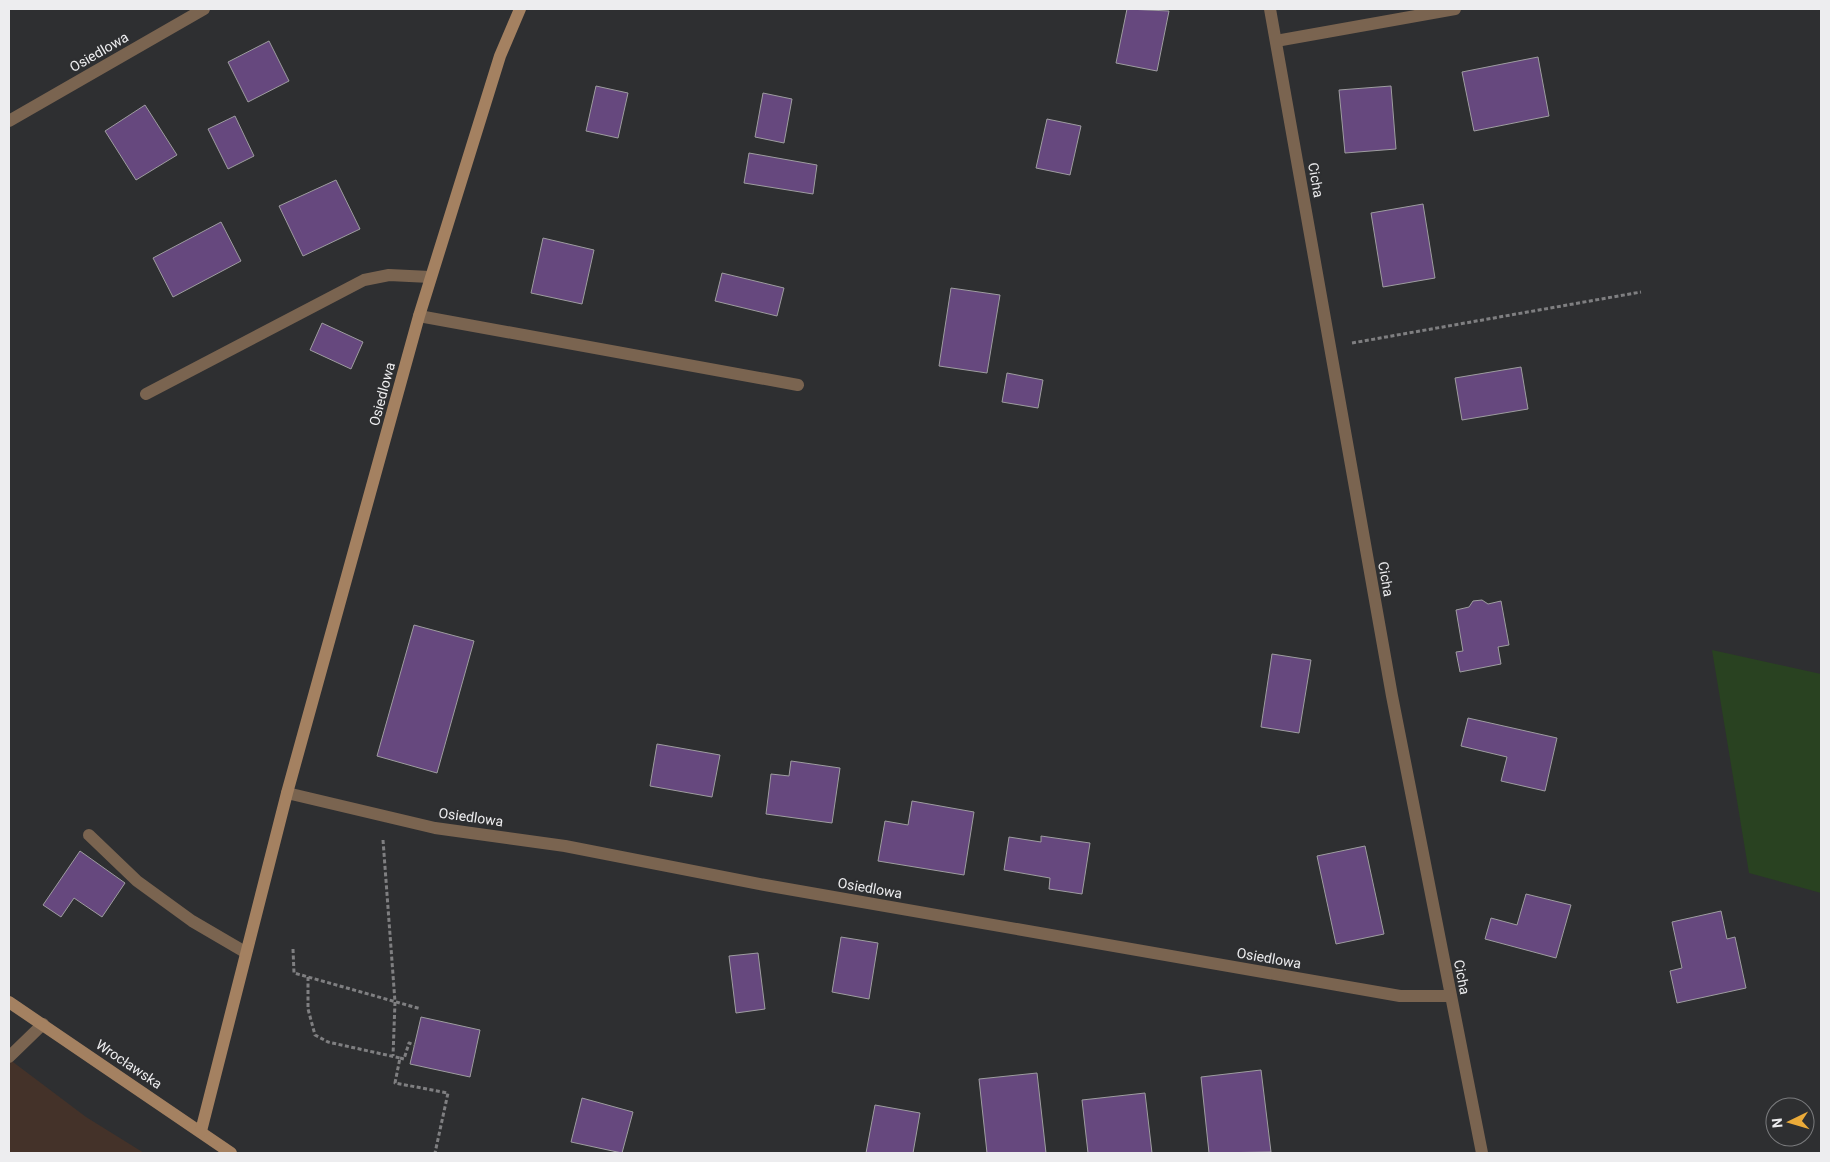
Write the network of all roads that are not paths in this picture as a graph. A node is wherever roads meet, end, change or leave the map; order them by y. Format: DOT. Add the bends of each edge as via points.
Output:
graph roads {
  1 [pos="204,9"];
  2 [pos="520,9"];
  3 [pos="1270,9"];
  4 [pos="1455,9"];
  5 [pos="1276,41"];
  6 [pos="9,121"];
  7 [pos="430,277"];
  8 [pos="419,316"];
  9 [pos="798,385"];
  10 [pos="146,394"];
  11 [pos="287,793"];
  12 [pos="89,835"];
  13 [pos="246,952"];
  14 [pos="1450,996"];
  15 [pos="9,1002"];
  16 [pos="43,1024"];
  17 [pos="9,1057"];
  18 [pos="201,1131"];
  19 [pos="231,1153"];
  20 [pos="1482,1153"];
  1 -- 6 [label="street, Osiedlowa"];
  2 -- 7 [label="street, Osiedlowa" via="500,56"];
  3 -- 5 [label="street, Cicha"];
  4 -- 5 [label="street"];
  5 -- 14 [label="street, Cicha" via="1392,696"];
  7 -- 8 [label="street, Osiedlowa"];
  7 -- 10 [label="street" via="389,275 364,280"];
  8 -- 9 [label="street"];
  8 -- 11 [label="street, Osiedlowa"];
  11 -- 13 [label="street, Osiedlowa"];
  11 -- 14 [label="street, Osiedlowa" via="435,828 565,846 775,887 1390,995"];
  12 -- 13 [label="street" via="137,881 192,921"];
  13 -- 18 [label="street, Osiedlowa"];
  14 -- 20 [label="street, Cicha"];
  15 -- 16 [label="street, Wrocławska"];
  16 -- 17 [label="street"];
  16 -- 18 [label="street, Wrocławska"];
  18 -- 19 [label="street, Wrocławska"];
}
